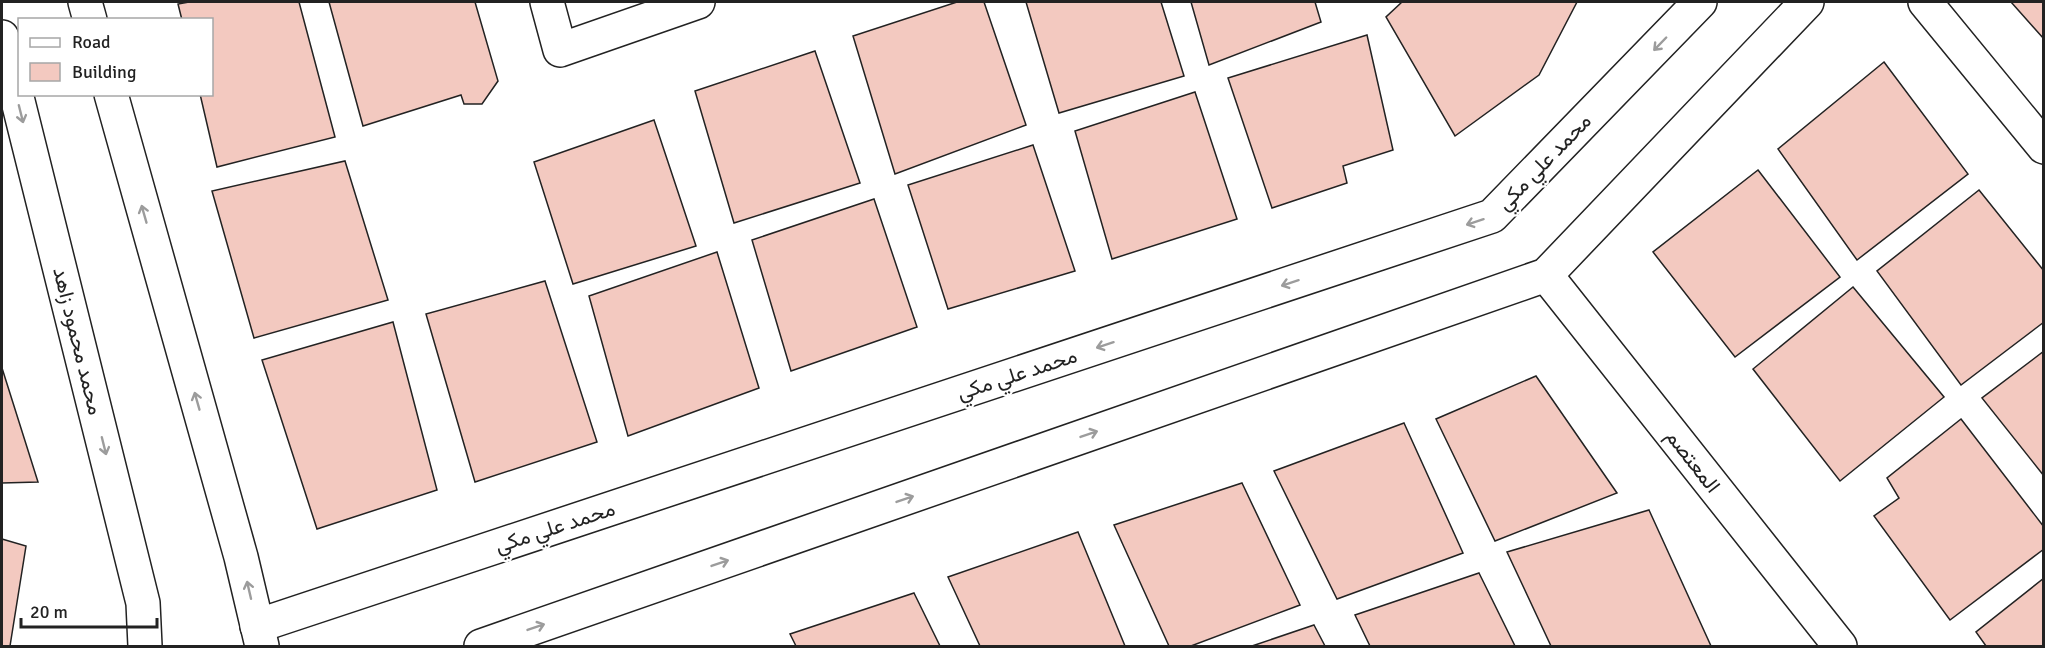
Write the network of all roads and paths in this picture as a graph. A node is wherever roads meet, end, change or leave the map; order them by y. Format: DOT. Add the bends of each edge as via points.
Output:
graph roads {
  1 [pos="85,2"];
  2 [pos="547,2"];
  3 [pos="698,2"];
  4 [pos="1700,2"];
  5 [pos="1807,2"];
  6 [pos="1924,2"];
  7 [pos="89,18"];
  8 [pos="2,37"];
  9 [pos="112,96"];
  10 [pos="2043,147"];
  11 [pos="1546,275"];
  12 [pos="260,636"];
  13 [pos="145,646"];
  14 [pos="481,646"];
  15 [pos="1840,646"];
  1 -- 7 [label="street"];
  2 -- 3 [label="street" via="560,50"];
  4 -- 12 [label="street, محمد علي مكي, one-way" via="1492,216"];
  5 -- 11 [label="street"];
  6 -- 10 [label="street"];
  8 -- 13 [label="street, محمد محمود زاهد, one-way" via="143,603"];
  12 -- 9 [label="street, one-way"];
  14 -- 11 [label="street, one-way"];
  11 -- 15 [label="street, المعتصم"];
}
